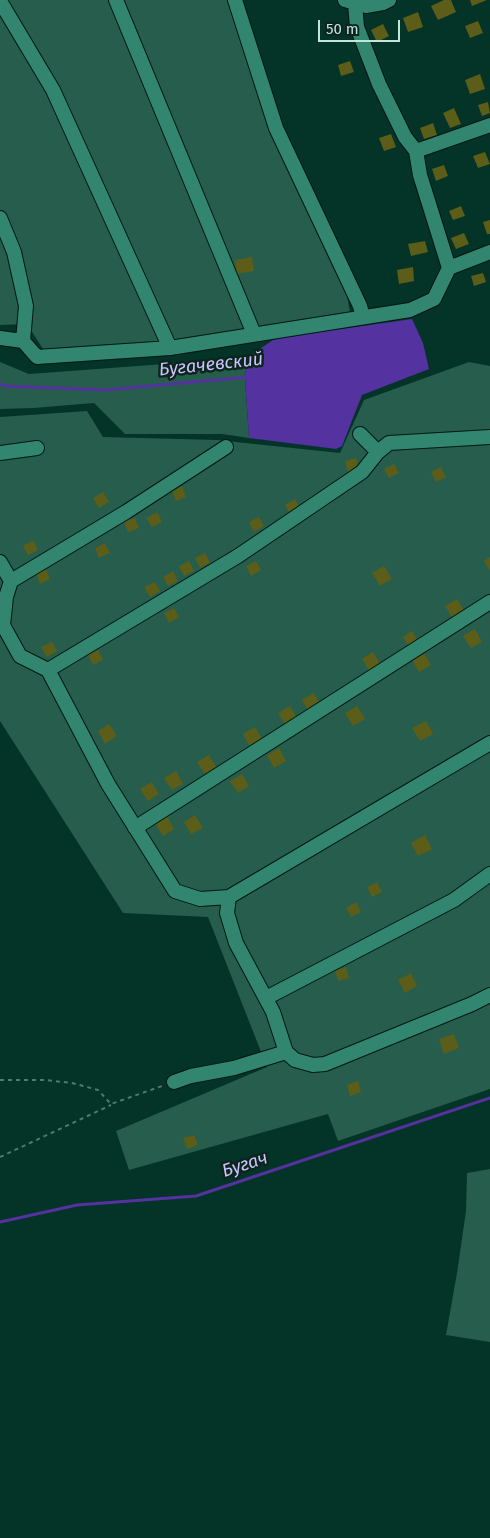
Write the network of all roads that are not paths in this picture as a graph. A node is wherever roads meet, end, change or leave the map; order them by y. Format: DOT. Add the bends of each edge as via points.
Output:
graph roads {
  1 [pos="0,0"];
  2 [pos="116,0"];
  3 [pos="235,0"];
  4 [pos="388,0"];
  5 [pos="350,2"];
  6 [pos="490,125"];
  7 [pos="416,151"];
  8 [pos="0,218"];
  9 [pos="490,252"];
  10 [pos="449,268"];
  11 [pos="362,317"];
  12 [pos="254,334"];
  13 [pos="0,338"];
  14 [pos="22,341"];
  15 [pos="170,348"];
  16 [pos="360,434"];
  17 [pos="490,437"];
  18 [pos="226,447"];
  19 [pos="36,448"];
  20 [pos="0,452"];
  21 [pos="378,452"];
  22 [pos="0,562"];
  23 [pos="11,581"];
  24 [pos="490,602"];
  25 [pos="48,670"];
  26 [pos="490,743"];
  27 [pos="134,828"];
  28 [pos="490,874"];
  29 [pos="229,897"];
  30 [pos="490,995"];
  31 [pos="266,998"];
  32 [pos="286,1052"];
  33 [pos="174,1082"];
  1 -- 15 [label="street" via="53,90"];
  2 -- 12 [label="street"];
  3 -- 11 [label="street" via="276,128 360,306"];
  4 -- 5 [label="street" via="366,6"];
  5 -- 7 [label="street" via="379,84 405,137"];
  6 -- 7 [label="street"];
  7 -- 10 [label="street" via="420,175"];
  8 -- 14 [label="street" via="14,252 26,306"];
  9 -- 10 [label="street"];
  10 -- 11 [label="street" via="434,299 410,310"];
  11 -- 12 [label="street"];
  12 -- 15 [label="street"];
  13 -- 14 [label="street"];
  14 -- 15 [label="street" via="37,357"];
  16 -- 21 [label="street"];
  17 -- 21 [label="street" via="389,443"];
  18 -- 23 [label="street"];
  19 -- 20 [label="street"];
  21 -- 25 [label="street" via="362,472 238,556"];
  22 -- 23 [label="street"];
  23 -- 25 [label="street" via="3,625 20,656"];
  24 -- 27 [label="street"];
  25 -- 27 [label="street"];
  26 -- 29 [label="street"];
  27 -- 29 [label="street" via="175,891 200,900"];
  28 -- 31 [label="street" via="454,900"];
  29 -- 31 [label="street" via="227,913 236,943"];
  30 -- 32 [label="street" via="325,1064 313,1065 295,1060"];
  31 -- 32 [label="street"];
  32 -- 33 [label="street"];
}
